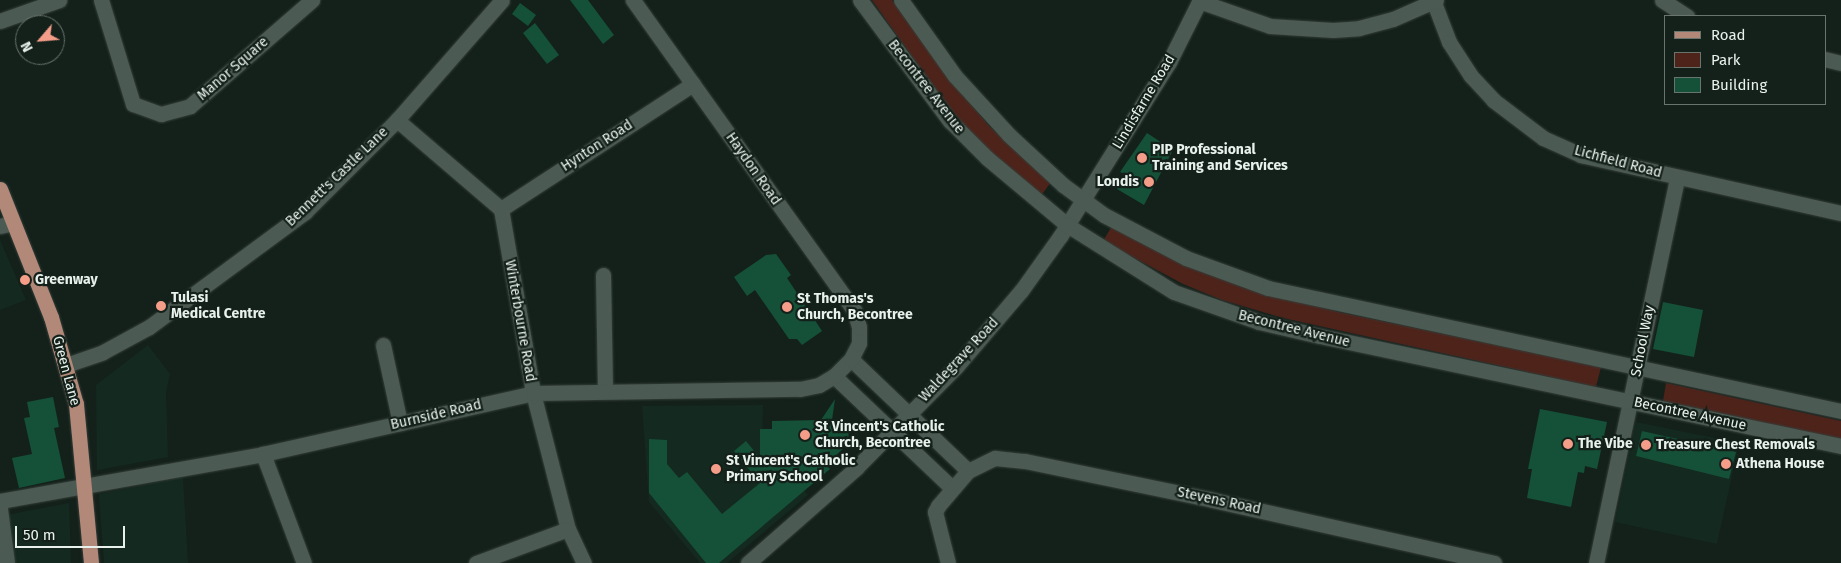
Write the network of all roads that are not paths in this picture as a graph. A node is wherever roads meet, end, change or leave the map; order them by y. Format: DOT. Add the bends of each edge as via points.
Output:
graph roads {
  1 [pos="59,0"];
  2 [pos="101,0"];
  3 [pos="312,0"];
  4 [pos="502,0"];
  5 [pos="633,0"];
  6 [pos="860,0"];
  7 [pos="901,0"];
  8 [pos="1434,0"];
  9 [pos="1662,0"];
  10 [pos="1199,1"];
  11 [pos="1685,15"];
  12 [pos="0,21"];
  13 [pos="1826,59"];
  14 [pos="1841,63"];
  15 [pos="693,84"];
  16 [pos="397,120"];
  17 [pos="1677,178"];
  18 [pos="0,189"];
  19 [pos="1083,201"];
  20 [pos="501,209"];
  21 [pos="1841,213"];
  22 [pos="7,225"];
  23 [pos="1067,225"];
  24 [pos="603,275"];
  25 [pos="859,343"];
  26 [pos="383,344"];
  27 [pos="851,359"];
  28 [pos="66,365"];
  29 [pos="1637,368"];
  30 [pos="834,376"];
  31 [pos="605,391"];
  32 [pos="533,394"];
  33 [pos="1632,401"];
  34 [pos="1841,411"];
  35 [pos="908,414"];
  36 [pos="400,423"];
  37 [pos="892,431"];
  38 [pos="1841,446"];
  39 [pos="263,454"];
  40 [pos="968,471"];
  41 [pos="85,484"];
  42 [pos="952,488"];
  43 [pos="0,502"];
  44 [pos="0,509"];
  45 [pos="568,529"];
  46 [pos="7,563"];
  47 [pos="91,563"];
  48 [pos="304,563"];
  49 [pos="476,563"];
  50 [pos="584,563"];
  51 [pos="748,563"];
  52 [pos="948,563"];
  53 [pos="1494,563"];
  54 [pos="1596,563"];
  1 -- 12 [label="street"];
  2 -- 3 [label="street, Manor Square" via="133,104 162,114 190,106"];
  4 -- 16 [label="street, Bennett's Castle Lane"];
  5 -- 15 [label="street, Haydon Road"];
  6 -- 23 [label="street, Becontree Avenue" via="950,121 987,158"];
  7 -- 19 [label="street" via="962,84 1009,135"];
  8 -- 10 [label="street" via="1393,19 1359,28 1333,30 1270,26"];
  8 -- 17 [label="street, Lichfield Road" via="1449,42 1471,76 1520,122 1543,138 1581,155"];
  9 -- 11 [label="street"];
  10 -- 19 [label="street, Lindisfarne Road" via="1169,62"];
  13 -- 14 [label="street"];
  15 -- 20 [label="street, Hynton Road"];
  15 -- 25 [label="street, Haydon Road" via="854,310"];
  16 -- 20 [label="street"];
  16 -- 28 [label="street, Bennett's Castle Lane" via="305,212 188,300 103,352"];
  17 -- 21 [label="street, Lichfield Road"];
  17 -- 29 [label="street, School Way"];
  18 -- 22 [label="main road, Green Lane"];
  19 -- 23 [label="street, Waldegrave Road"];
  19 -- 29 [label="street" via="1186,258 1268,288"];
  20 -- 32 [label="street, Winterbourne Road"];
  22 -- 28 [label="main road, Green Lane"];
  23 -- 33 [label="street, Becontree Avenue" via="1174,292 1259,322"];
  23 -- 35 [label="street, Waldegrave Road" via="1021,291 956,367"];
  24 -- 31 [label="street"];
  25 -- 27 [label="street, Burnside Road"];
  26 -- 36 [label="street"];
  27 -- 30 [label="street, Burnside Road"];
  27 -- 35 [label="street"];
  28 -- 41 [label="main road, Green Lane" via="76,404"];
  29 -- 33 [label="street, School Way"];
  29 -- 34 [label="street"];
  30 -- 31 [label="street, Burnside Road" via="819,385 800,389"];
  30 -- 37 [label="street"];
  31 -- 32 [label="street, Burnside Road"];
  32 -- 36 [label="street, Burnside Road"];
  32 -- 45 [label="street, Winterbourne Road"];
  33 -- 38 [label="street, Becontree Avenue"];
  33 -- 54 [label="street, School Way"];
  35 -- 37 [label="street, Waldegrave Road"];
  35 -- 40 [label="street"];
  36 -- 39 [label="street, Burnside Road"];
  37 -- 42 [label="street"];
  37 -- 51 [label="street, Waldegrave Road" via="856,468"];
  39 -- 41 [label="street, Burnside Road"];
  39 -- 48 [label="street"];
  40 -- 42 [label="street, Stevens Road"];
  40 -- 53 [label="street, Stevens Road" via="995,458 1009,458"];
  41 -- 43 [label="street, Burnside Road"];
  41 -- 47 [label="main road, Green Lane"];
  42 -- 52 [label="street, Stevens Road" via="935,512"];
  44 -- 46 [label="street"];
  45 -- 49 [label="street"];
  45 -- 50 [label="street, Winterbourne Road"];
}
